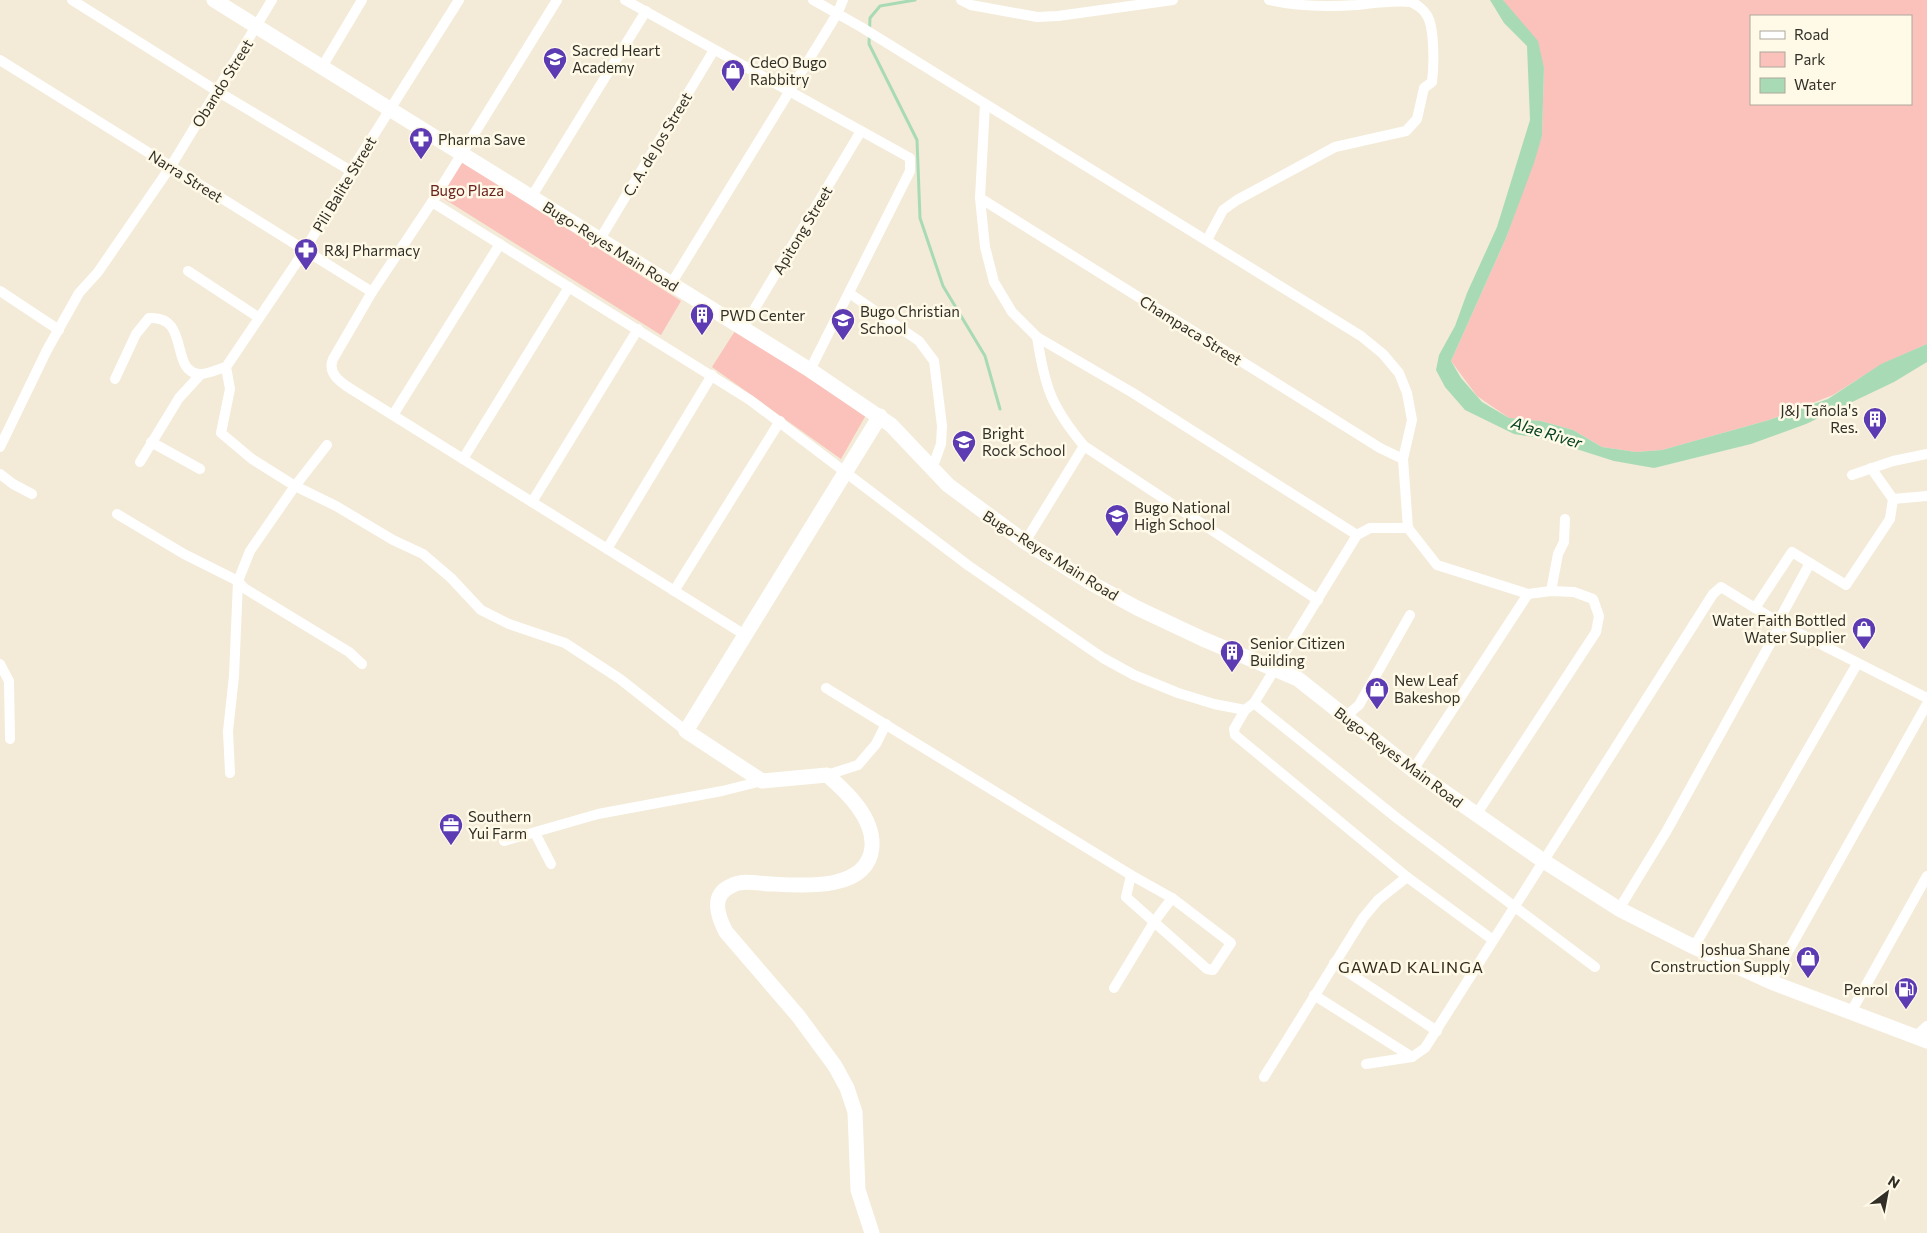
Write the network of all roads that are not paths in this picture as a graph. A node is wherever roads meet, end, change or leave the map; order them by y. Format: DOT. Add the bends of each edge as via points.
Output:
graph roads {
  1 [pos="72,0"];
  2 [pos="214,0"];
  3 [pos="272,0"];
  4 [pos="362,0"];
  5 [pos="460,0"];
  6 [pos="556,0"];
  7 [pos="625,0"];
  8 [pos="813,0"];
  9 [pos="843,0"];
  10 [pos="961,0"];
  11 [pos="1173,0"];
  12 [pos="1269,0"];
  13 [pos="646,11"];
  14 [pos="837,14"];
  15 [pos="256,27"];
  16 [pos="714,50"];
  17 [pos="0,60"];
  18 [pos="322,67"];
  19 [pos="217,91"];
  20 [pos="789,92"];
  21 [pos="985,104"];
  22 [pos="390,109"];
  23 [pos="861,131"];
  24 [pos="462,152"];
  25 [pos="171,166"];
  26 [pos="350,171"];
  27 [pos="532,196"];
  28 [pos="980,198"];
  29 [pos="432,202"];
  30 [pos="600,239"];
  31 [pos="1207,240"];
  32 [pos="500,244"];
  33 [pos="305,250"];
  34 [pos="188,270"];
  35 [pos="672,284"];
  36 [pos="569,287"];
  37 [pos="0,291"];
  38 [pos="372,292"];
  39 [pos="849,293"];
  40 [pos="258,317"];
  41 [pos="743,328"];
  42 [pos="638,329"];
  43 [pos="59,330"];
  44 [pos="1037,336"];
  45 [pos="226,367"];
  46 [pos="810,370"];
  47 [pos="201,374"];
  48 [pos="712,375"];
  49 [pos="115,379"];
  50 [pos="393,415"];
  51 [pos="880,416"];
  52 [pos="780,421"];
  53 [pos="151,442"];
  54 [pos="327,445"];
  55 [pos="1084,446"];
  56 [pos="0,447"];
  57 [pos="1927,454"];
  58 [pos="463,459"];
  59 [pos="1404,459"];
  60 [pos="140,462"];
  61 [pos="1871,468"];
  62 [pos="200,469"];
  63 [pos="932,469"];
  64 [pos="846,471"];
  65 [pos="0,474"];
  66 [pos="1852,475"];
  67 [pos="295,486"];
  68 [pos="32,494"];
  69 [pos="1927,496"];
  70 [pos="1893,499"];
  71 [pos="532,502"];
  72 [pos="117,514"];
  73 [pos="1565,518"];
  74 [pos="1408,528"];
  75 [pos="1357,535"];
  76 [pos="1025,542"];
  77 [pos="607,549"];
  78 [pos="1810,564"];
  79 [pos="238,582"];
  80 [pos="674,591"];
  81 [pos="1551,591"];
  82 [pos="1528,594"];
  83 [pos="1318,600"];
  84 [pos="1755,608"];
  85 [pos="1410,615"];
  86 [pos="1780,623"];
  87 [pos="745,635"];
  88 [pos="0,664"];
  89 [pos="362,664"];
  90 [pos="1857,664"];
  91 [pos="1275,669"];
  92 [pos="826,688"];
  93 [pos="1927,698"];
  94 [pos="1254,703"];
  95 [pos="1927,704"];
  96 [pos="1245,710"];
  97 [pos="1345,717"];
  98 [pos="886,724"];
  99 [pos="686,730"];
  100 [pos="10,739"];
  101 [pos="1413,770"];
  102 [pos="230,773"];
  103 [pos="827,775"];
  104 [pos="762,780"];
  105 [pos="1476,815"];
  106 [pos="534,834"];
  107 [pos="504,841"];
  108 [pos="1542,860"];
  109 [pos="551,864"];
  110 [pos="1131,875"];
  111 [pos="1927,876"];
  112 [pos="1407,877"];
  113 [pos="1172,898"];
  114 [pos="1514,906"];
  115 [pos="1619,909"];
  116 [pos="1154,922"];
  117 [pos="1493,940"];
  118 [pos="1694,948"];
  119 [pos="1334,962"];
  120 [pos="1595,967"];
  121 [pos="1771,982"];
  122 [pos="1114,988"];
  123 [pos="1314,995"];
  124 [pos="1851,1012"];
  125 [pos="1437,1031"];
  126 [pos="1923,1034"];
  127 [pos="1412,1057"];
  128 [pos="1366,1064"];
  129 [pos="1264,1077"];
  130 [pos="872,1233"];
  1 -- 19 [label="street"];
  2 -- 15 [label="street, Bugo-Reyes Main Road"];
  3 -- 15 [label="street, Obando Street"];
  4 -- 18 [label="street"];
  5 -- 22 [label="street, Pili Balite Street"];
  6 -- 24 [label="street"];
  7 -- 13 [label="street"];
  8 -- 14 [label="street"];
  9 -- 14 [label="street"];
  10 -- 11 [label="street" via="971,5 1037,17"];
  12 -- 31 [label="street" via="1299,5 1412,2 1427,14 1430,21 1432,82 1424,88 1417,119 1406,131 1335,148 1237,200 1224,210"];
  13 -- 16 [label="street"];
  13 -- 27 [label="street"];
  14 -- 20 [label="street"];
  14 -- 21 [label="street"];
  15 -- 18 [label="street, Bugo-Reyes Main Road"];
  15 -- 19 [label="street, Obando Street"];
  16 -- 20 [label="street"];
  16 -- 30 [label="street, C. A. de Jos Street"];
  17 -- 25 [label="street, Narra Street"];
  18 -- 22 [label="street, Bugo-Reyes Main Road"];
  19 -- 25 [label="street, Obando Street"];
  19 -- 26 [label="street"];
  20 -- 23 [label="street"];
  20 -- 35 [label="street"];
  21 -- 28 [label="street"];
  21 -- 31 [label="street"];
  22 -- 24 [label="street, Bugo-Reyes Main Road"];
  22 -- 26 [label="street, Pili Balite Street"];
  23 -- 39 [label="street" via="905,154 912,164"];
  23 -- 41 [label="street, Apitong Street"];
  24 -- 27 [label="street, Bugo-Reyes Main Road"];
  24 -- 29 [label="street"];
  25 -- 33 [label="street, Narra Street"];
  25 -- 43 [label="street, Obando Street" via="98,272 79,293"];
  26 -- 33 [label="street, Pili Balite Street"];
  27 -- 30 [label="street, Bugo-Reyes Main Road"];
  28 -- 44 [label="street" via="985,247 994,282 1012,312"];
  28 -- 59 [label="street, Champaca Street" via="1380,448"];
  29 -- 32 [label="street"];
  29 -- 38 [label="street"];
  30 -- 35 [label="street, Bugo-Reyes Main Road"];
  31 -- 59 [label="street" via="1361,336 1383,354 1399,373 1412,412"];
  32 -- 36 [label="street"];
  32 -- 50 [label="street"];
  33 -- 38 [label="street, Narra Street"];
  33 -- 40 [label="street, Pili Balite Street"];
  34 -- 40 [label="street"];
  35 -- 41 [label="street, Bugo-Reyes Main Road"];
  36 -- 42 [label="street"];
  36 -- 58 [label="street"];
  37 -- 43 [label="street"];
  38 -- 50 [label="street" via="331,364 342,383"];
  39 -- 46 [label="street"];
  39 -- 63 [label="street" via="913,336 934,361 942,426 941,444"];
  40 -- 45 [label="street, Pili Balite Street"];
  41 -- 46 [label="street, Bugo-Reyes Main Road"];
  42 -- 48 [label="street"];
  42 -- 71 [label="street"];
  43 -- 56 [label="street, Obando Street"];
  44 -- 55 [label="street" via="1049,394 1061,418"];
  44 -- 75 [label="street"];
  45 -- 47 [label="street"];
  45 -- 67 [label="street" via="230,389 221,433 246,454"];
  46 -- 51 [label="street, Bugo-Reyes Main Road"];
  47 -- 49 [label="street" via="191,372 184,365 173,328 158,317 149,318 136,334"];
  47 -- 53 [label="street" via="179,398"];
  48 -- 52 [label="street"];
  48 -- 77 [label="street"];
  50 -- 58 [label="street"];
  51 -- 63 [label="street, Bugo-Reyes Main Road" via="905,437"];
  51 -- 64 [label="street"];
  52 -- 64 [label="street"];
  52 -- 80 [label="street"];
  53 -- 60 [label="street"];
  53 -- 62 [label="street"];
  54 -- 67 [label="street"];
  55 -- 76 [label="street"];
  55 -- 83 [label="street"];
  57 -- 61 [label="street"];
  58 -- 71 [label="street"];
  59 -- 74 [label="street"];
  61 -- 66 [label="street"];
  61 -- 70 [label="street"];
  63 -- 76 [label="street, Bugo-Reyes Main Road" via="964,498"];
  64 -- 87 [label="street"];
  64 -- 96 [label="street" via="969,566 1103,658 1178,693"];
  65 -- 68 [label="street"];
  67 -- 79 [label="street" via="250,551"];
  67 -- 99 [label="street" via="423,554 482,610 509,624 565,642"];
  69 -- 70 [label="street"];
  70 -- 78 [label="street" via="1890,519 1846,585"];
  71 -- 77 [label="street"];
  72 -- 79 [label="street"];
  73 -- 81 [label="street" via="1564,542 1558,554"];
  74 -- 75 [label="street" via="1370,528"];
  74 -- 82 [label="street" via="1437,565"];
  75 -- 83 [label="street"];
  76 -- 91 [label="street, Bugo-Reyes Main Road" via="1137,608"];
  77 -- 80 [label="street"];
  78 -- 84 [label="street" via="1792,552"];
  78 -- 86 [label="street"];
  79 -- 89 [label="street" via="349,652"];
  79 -- 102 [label="street" via="228,731"];
  80 -- 87 [label="street"];
  81 -- 82 [label="street"];
  81 -- 105 [label="street" via="1574,592 1593,599 1599,616 1596,632"];
  82 -- 101 [label="street"];
  83 -- 91 [label="street"];
  84 -- 86 [label="street"];
  84 -- 108 [label="street" via="1721,587 1713,594"];
  85 -- 97 [label="street" via="1359,705"];
  86 -- 90 [label="street"];
  86 -- 115 [label="street" via="1666,832"];
  87 -- 99 [label="street"];
  88 -- 100 [label="street" via="9,680"];
  90 -- 93 [label="street"];
  90 -- 118 [label="street"];
  91 -- 94 [label="street"];
  91 -- 97 [label="street, Bugo-Reyes Main Road" via="1304,683"];
  92 -- 98 [label="street"];
  94 -- 96 [label="street"];
  94 -- 114 [label="street" via="1398,820"];
  95 -- 121 [label="street"];
  96 -- 112 [label="street" via="1234,728 1235,735"];
  97 -- 101 [label="street, Bugo-Reyes Main Road"];
  98 -- 103 [label="street" via="876,744 858,765"];
  98 -- 110 [label="street"];
  99 -- 104 [label="street"];
  101 -- 105 [label="street, Bugo-Reyes Main Road"];
  103 -- 104 [label="street"];
  103 -- 130 [label="street" via="847,792 871,831 871,856 863,868 852,877 816,885 741,882 724,890 717,908 726,932 799,1017 847,1088 855,1112 858,1190"];
  104 -- 106 [label="street" via="722,791 598,814"];
  105 -- 108 [label="street, Bugo-Reyes Main Road"];
  106 -- 107 [label="street"];
  106 -- 109 [label="street"];
  108 -- 114 [label="street"];
  108 -- 115 [label="street, Bugo-Reyes Main Road"];
  110 -- 113 [label="street"];
  110 -- 116 [label="street" via="1126,898"];
  111 -- 124 [label="street"];
  112 -- 117 [label="street"];
  112 -- 119 [label="street" via="1378,900"];
  113 -- 116 [label="street"];
  113 -- 116 [label="street" via="1229,940 1229,950 1210,970"];
  114 -- 117 [label="street"];
  114 -- 120 [label="street"];
  115 -- 118 [label="street, Bugo-Reyes Main Road"];
  116 -- 122 [label="street"];
  117 -- 125 [label="street"];
  118 -- 121 [label="street, Bugo-Reyes Main Road"];
  119 -- 123 [label="street"];
  119 -- 125 [label="street"];
  121 -- 124 [label="street, Bugo-Reyes Main Road"];
  123 -- 127 [label="street"];
  123 -- 129 [label="street"];
  124 -- 126 [label="street, Bugo-Reyes Main Road"];
  125 -- 127 [label="street" via="1425,1048"];
  127 -- 128 [label="street"];
}
